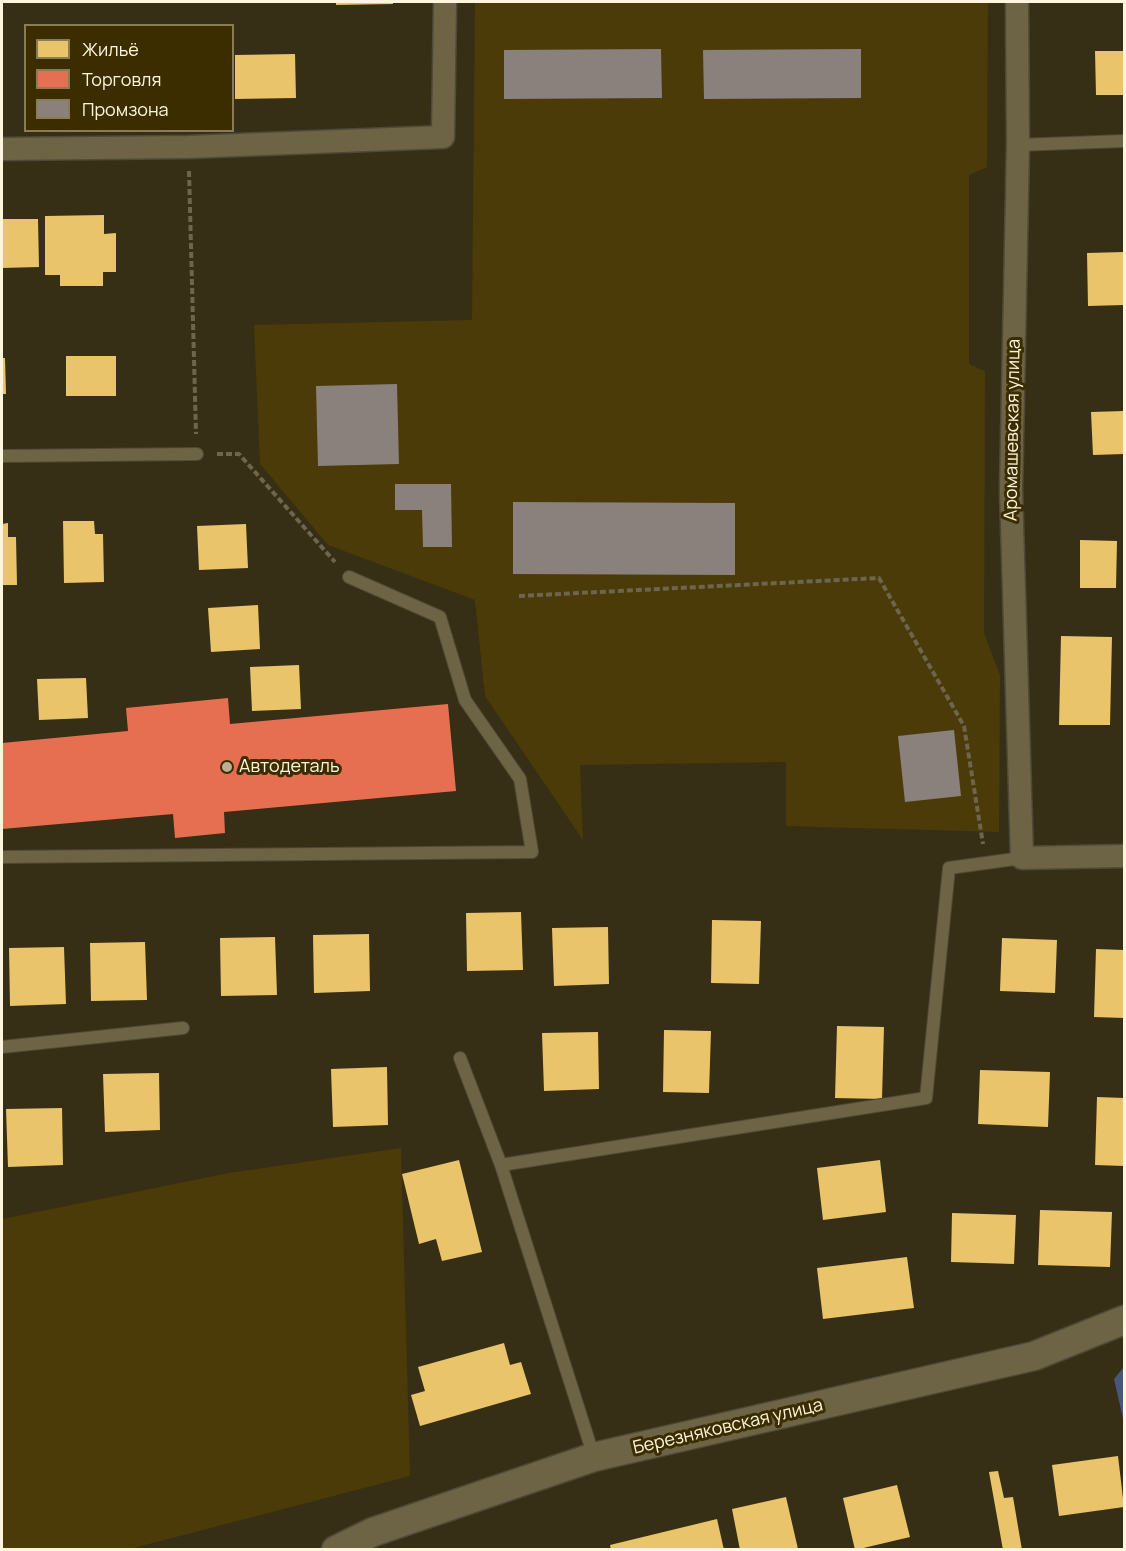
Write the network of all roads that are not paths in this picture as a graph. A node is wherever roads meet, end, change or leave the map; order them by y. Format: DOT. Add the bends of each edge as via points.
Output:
graph roads {
  1 [pos="445,2"];
  2 [pos="1017,2"];
  3 [pos="1125,141"];
  4 [pos="1018,145"];
  5 [pos="2,149"];
  6 [pos="197,454"];
  7 [pos="2,456"];
  8 [pos="349,578"];
  9 [pos="1125,856"];
  10 [pos="2,857"];
  11 [pos="1022,858"];
  12 [pos="183,1028"];
  13 [pos="2,1047"];
  14 [pos="460,1058"];
  15 [pos="501,1165"];
  16 [pos="1125,1320"];
  17 [pos="594,1457"];
  18 [pos="336,1550"];
  1 -- 5 [label="street" via="443,137 188,147"];
  2 -- 4 [label="street, Аромашевская улица"];
  3 -- 4 [label="lane"];
  4 -- 11 [label="street, Аромашевская улица" via="1011,490"];
  6 -- 7 [label="lane"];
  8 -- 10 [label="lane" via="440,617 465,700 520,779 532,852"];
  9 -- 11 [label="street"];
  11 -- 15 [label="lane" via="949,868 926,1098"];
  12 -- 13 [label="lane"];
  14 -- 15 [label="lane"];
  15 -- 17 [label="lane"];
  16 -- 17 [label="street, Березняковская улица" via="1034,1356"];
  17 -- 18 [label="street, Березняковская улица" via="373,1532"];
}
